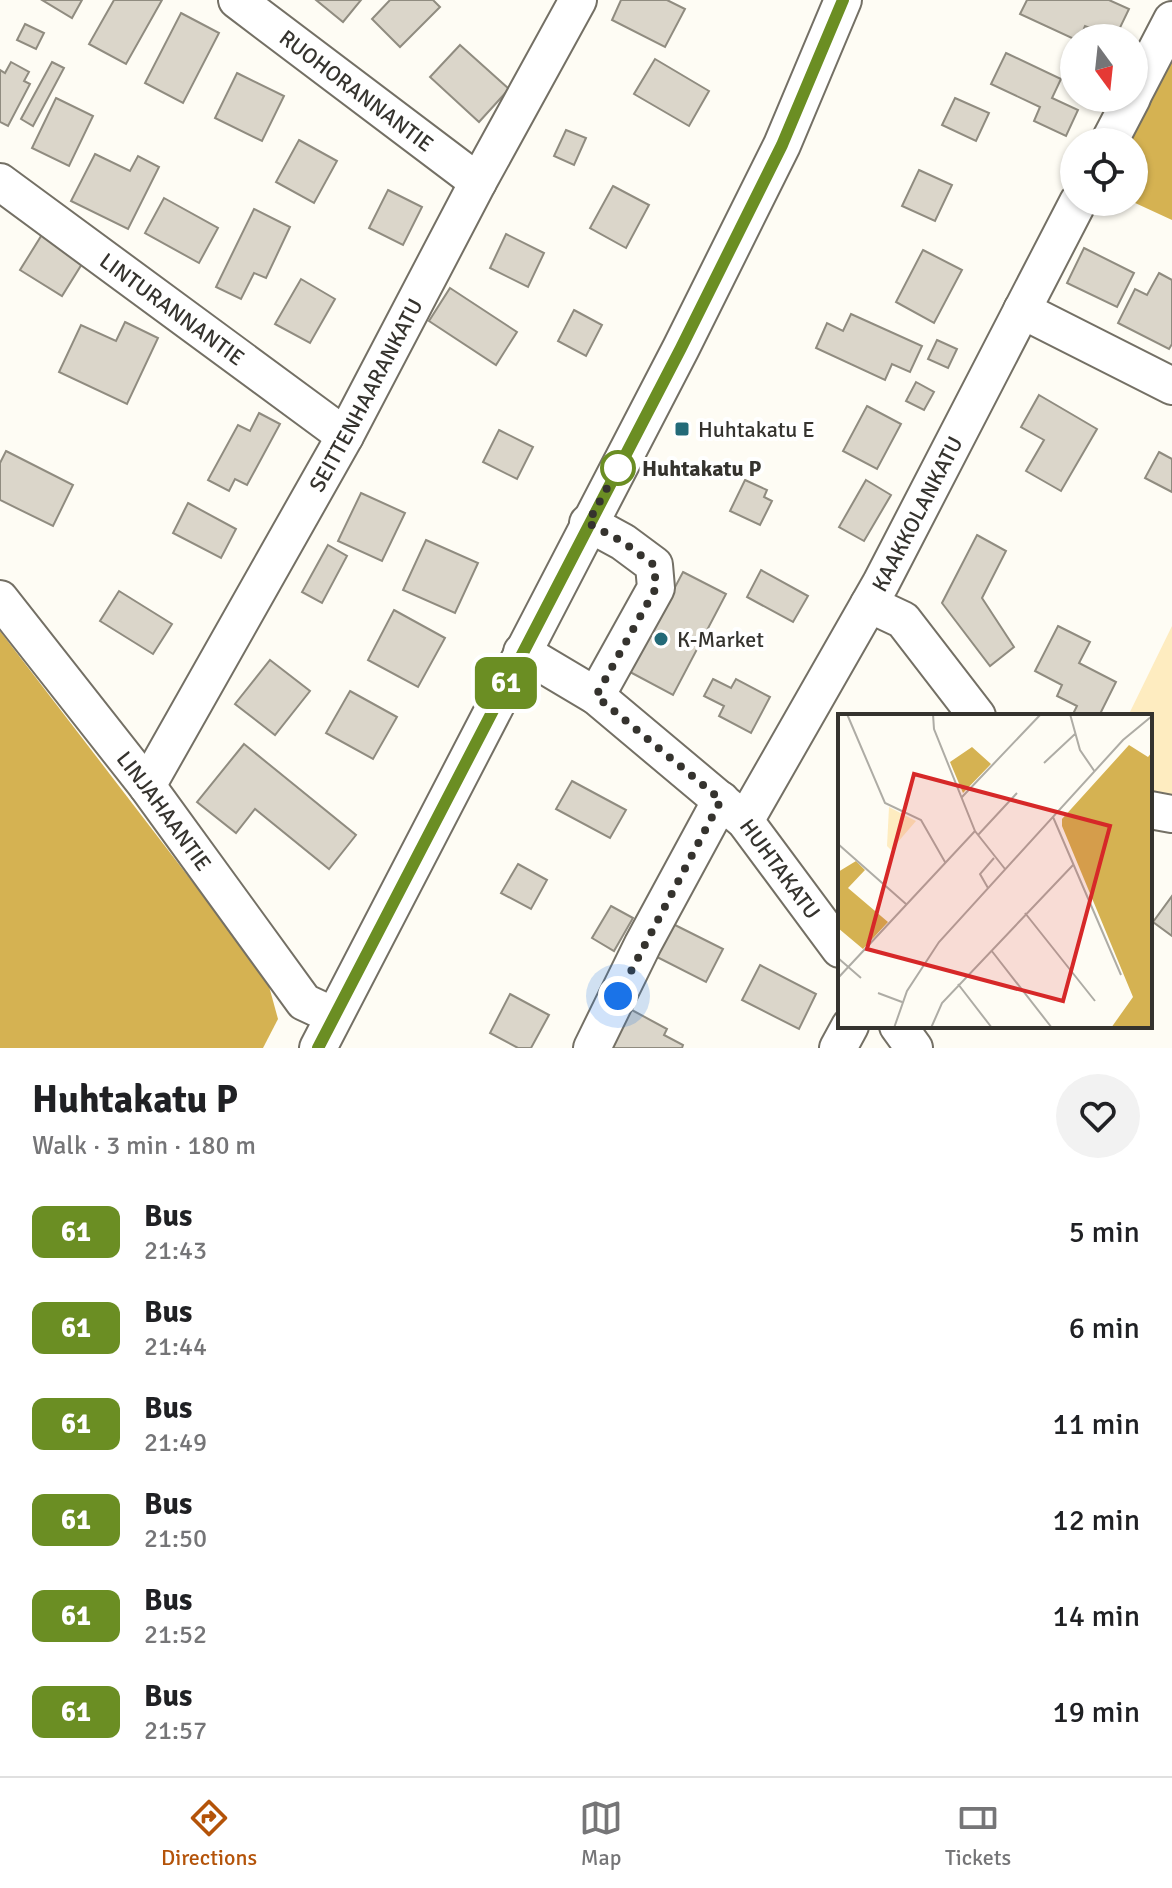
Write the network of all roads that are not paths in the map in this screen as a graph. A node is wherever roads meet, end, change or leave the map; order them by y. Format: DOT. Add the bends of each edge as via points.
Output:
graph roads {
  1 [pos="237,0"];
  2 [pos="578,0"];
  3 [pos="843,0"];
  4 [pos="1172,20"];
  5 [pos="1148,67"];
  6 [pos="0,182"];
  7 [pos="478,182"];
  8 [pos="1071,216"];
  9 [pos="1022,310"];
  10 [pos="1172,386"];
  11 [pos="345,436"];
  12 [pos="588,523"];
  13 [pos="0,599"];
  14 [pos="869,604"];
  15 [pos="522,652"];
  16 [pos="596,696"];
  17 [pos="975,714"];
  18 [pos="147,786"];
  19 [pos="733,810"];
  20 [pos="1152,810"];
  21 [pos="1172,814"];
  22 [pos="838,946"];
  23 [pos="334,1016"];
  24 [pos="849,1028"];
  25 [pos="899,1028"];
  26 [pos="318,1048"];
  27 [pos="592,1048"];
  28 [pos="838,1048"];
  29 [pos="914,1048"];
  1 -- 7 [label="street, RUOHORANNANTIE"];
  2 -- 7 [label="street, SEITTENHAARANKATU"];
  3 -- 12 [label="street" via="782,145"];
  4 -- 5 [label="street"];
  6 -- 11 [label="street, LINTURANNANTIE"];
  7 -- 11 [label="street, SEITTENHAARANKATU"];
  8 -- 9 [label="street, KAAKKOLANKATU"];
  9 -- 10 [label="street"];
  9 -- 14 [label="street, KAAKKOLANKATU"];
  11 -- 18 [label="street, SEITTENHAARANKATU"];
  12 -- 15 [label="street"];
  12 -- 16 [label="street" via="654,565 656,588"];
  13 -- 18 [label="street, LINJAHAANTIE"];
  14 -- 17 [label="street" via="903,620"];
  14 -- 19 [label="street, KAAKKOLANKATU"];
  15 -- 16 [label="street, HUHTAKATU"];
  15 -- 23 [label="street"];
  16 -- 19 [label="street, HUHTAKATU"];
  18 -- 23 [label="street, LINJAHAANTIE" via="304,1002"];
  19 -- 22 [label="street, HUHTAKATU"];
  19 -- 27 [label="street, KAAKKOLANKATU" via="643,944"];
  20 -- 21 [label="street"];
  23 -- 26 [label="street"];
  24 -- 28 [label="street"];
  25 -- 29 [label="street"];
}
